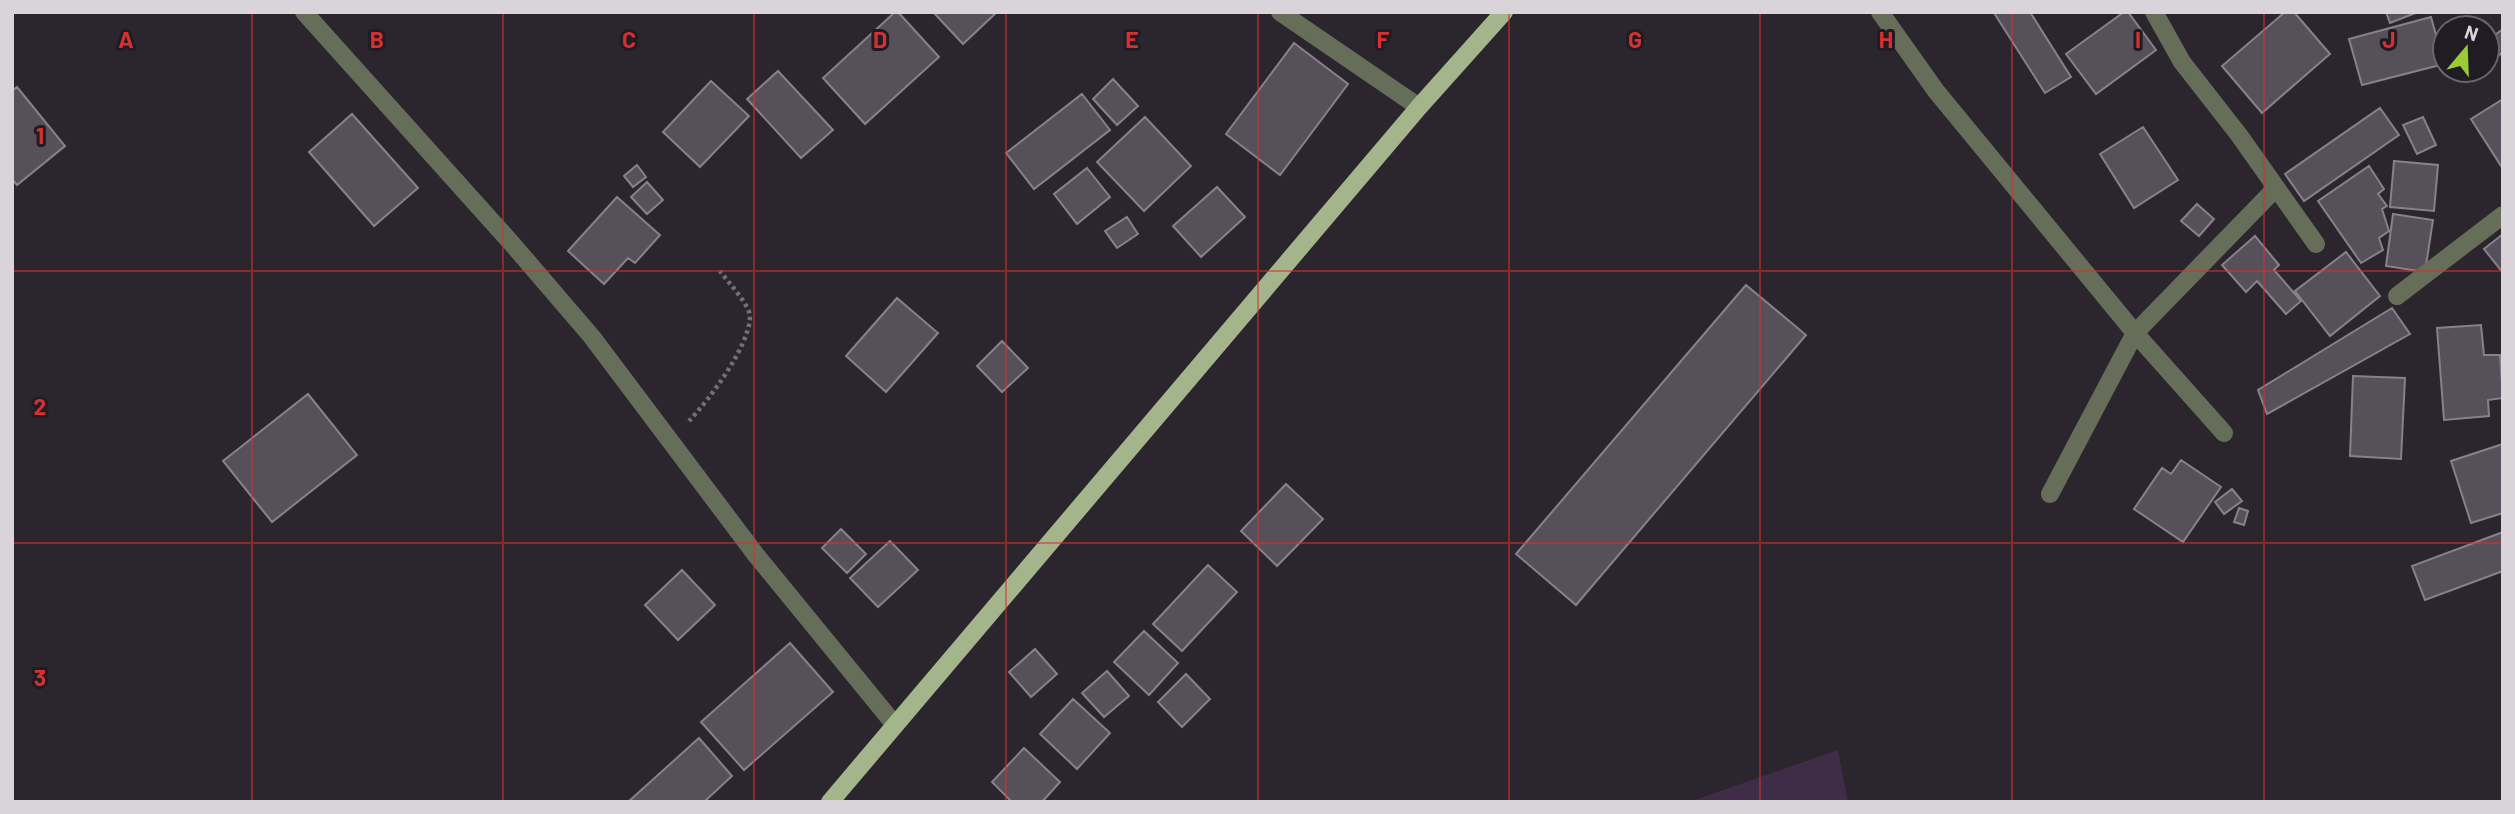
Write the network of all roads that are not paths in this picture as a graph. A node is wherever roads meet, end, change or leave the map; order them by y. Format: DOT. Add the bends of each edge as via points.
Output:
graph roads {
  1 [pos="304,12"];
  2 [pos="1280,12"];
  3 [pos="1504,12"];
  4 [pos="1880,12"];
  5 [pos="2154,12"];
  6 [pos="1419,107"];
  7 [pos="2276,188"];
  8 [pos="2503,215"];
  9 [pos="2316,244"];
  10 [pos="2397,296"];
  11 [pos="2135,332"];
  12 [pos="2224,433"];
  13 [pos="2050,494"];
  14 [pos="895,725"];
  15 [pos="830,802"];
  1 -- 14 [label="street" via="566,307"];
  2 -- 6 [label="street"];
  3 -- 6 [label="main road"];
  4 -- 11 [label="street" via="1936,91"];
  5 -- 7 [label="street" via="2182,61"];
  6 -- 14 [label="main road"];
  7 -- 9 [label="street"];
  7 -- 11 [label="street"];
  8 -- 10 [label="street"];
  11 -- 12 [label="street"];
  11 -- 13 [label="street"];
  14 -- 15 [label="main road"];
}
